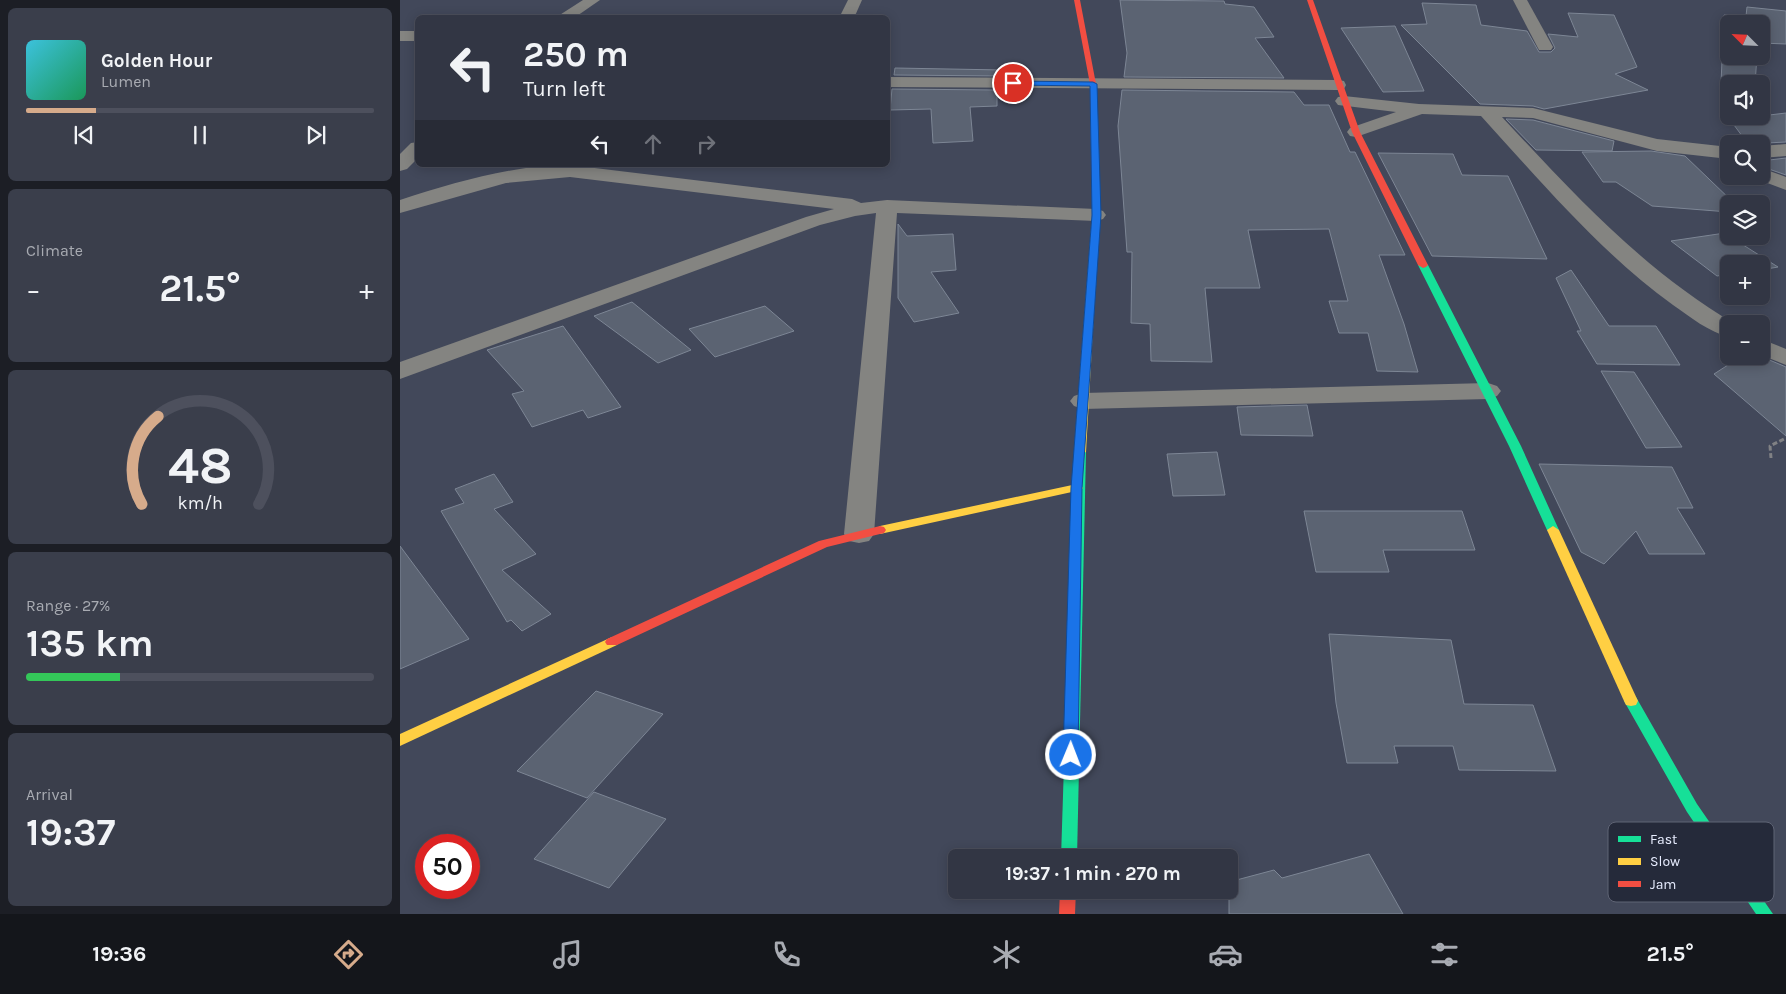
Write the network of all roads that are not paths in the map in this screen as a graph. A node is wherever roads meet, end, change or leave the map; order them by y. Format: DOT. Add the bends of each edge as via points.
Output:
graph roads {
  1 [pos="593,0"];
  2 [pos="854,0"];
  3 [pos="1077,0"];
  4 [pos="1310,0"];
  5 [pos="1520,0"];
  6 [pos="567,15"];
  7 [pos="847,15"];
  8 [pos="400,36"];
  9 [pos="415,36"];
  10 [pos="1545,47"];
  11 [pos="890,82"];
  12 [pos="1093,84"];
  13 [pos="1341,93"];
  14 [pos="1419,109"];
  15 [pos="1486,111"];
  16 [pos="1356,132"];
  17 [pos="415,149"];
  18 [pos="1786,150"];
  19 [pos="1770,151"];
  20 [pos="1720,154"];
  21 [pos="400,166"];
  22 [pos="563,168"];
  23 [pos="1770,178"];
  24 [pos="1786,184"];
  25 [pos="400,207"];
  26 [pos="879,207"];
  27 [pos="1096,215"];
  28 [pos="1720,324"];
  29 [pos="1770,350"];
  30 [pos="1786,358"];
  31 [pos="400,371"];
  32 [pos="1488,391"];
  33 [pos="1083,402"];
  34 [pos="1077,488"];
  35 [pos="859,534"];
  36 [pos="406,739"];
  37 [pos="1702,822"];
  38 [pos="1068,849"];
  39 [pos="1068,899"];
  40 [pos="1757,902"];
  41 [pos="1067,914"];
  42 [pos="1765,914"];
  1 -- 6 [label="street"];
  2 -- 7 [label="street"];
  3 -- 12 [label="street"];
  4 -- 13 [label="street"];
  5 -- 10 [label="street"];
  8 -- 9 [label="street"];
  11 -- 12 [label="street"];
  12 -- 13 [label="street"];
  12 -- 27 [label="street"];
  13 -- 14 [label="street"];
  13 -- 16 [label="street"];
  14 -- 15 [label="street"];
  14 -- 16 [label="street"];
  15 -- 20 [label="street" via="1533,113 1657,145"];
  15 -- 28 [label="street" via="1621,254 1667,291"];
  16 -- 32 [label="street"];
  17 -- 21 [label="street"];
  18 -- 19 [label="street"];
  22 -- 25 [label="street" via="498,180"];
  22 -- 26 [label="street"];
  23 -- 24 [label="street"];
  26 -- 27 [label="street"];
  26 -- 31 [label="street" via="813,221"];
  26 -- 35 [label="street"];
  27 -- 33 [label="street"];
  29 -- 30 [label="street"];
  32 -- 33 [label="street"];
  32 -- 37 [label="street" via="1634,707"];
  33 -- 34 [label="street"];
  34 -- 35 [label="street"];
  34 -- 38 [label="street"];
  35 -- 36 [label="street" via="792,556"];
  39 -- 41 [label="street"];
  40 -- 42 [label="street"];
}
